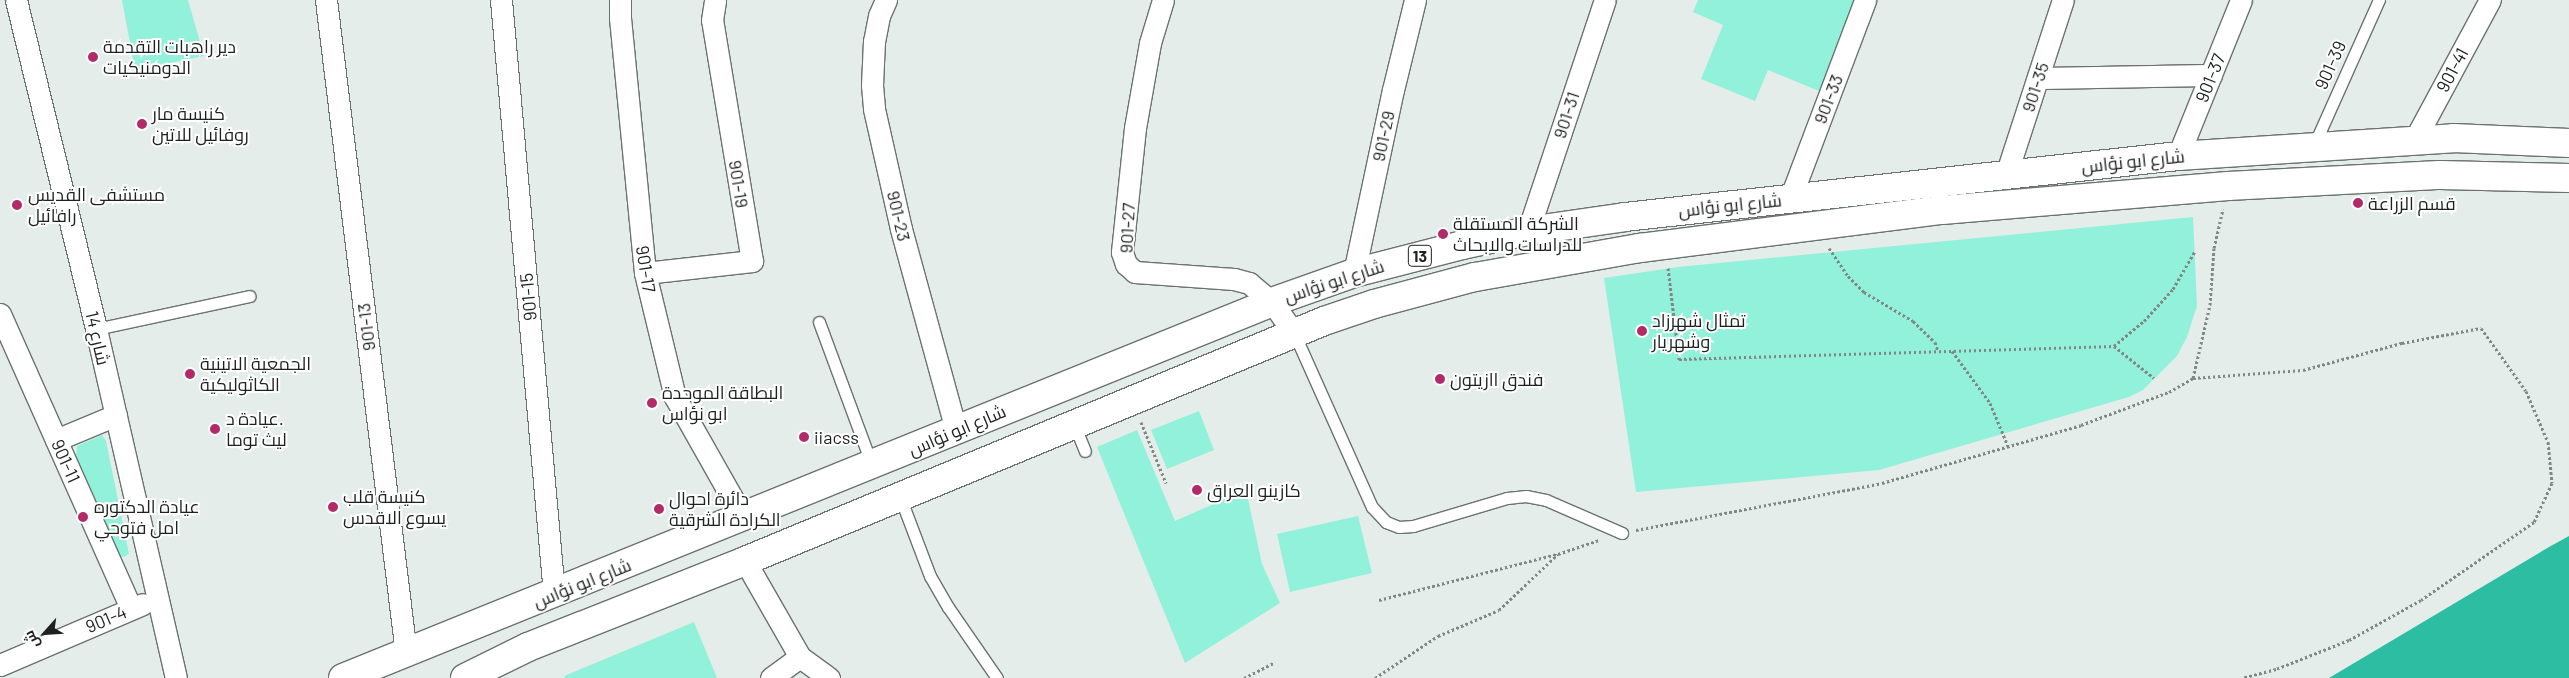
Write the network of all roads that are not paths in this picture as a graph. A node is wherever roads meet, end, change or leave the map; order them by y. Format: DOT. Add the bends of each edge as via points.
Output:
graph roads {
  1 [pos="16,0"];
  2 [pos="326,0"];
  3 [pos="501,0"];
  4 [pos="620,0"];
  5 [pos="715,0"];
  6 [pos="1162,0"];
  7 [pos="1416,0"];
  8 [pos="1605,0"];
  9 [pos="1866,0"];
  10 [pos="2064,0"];
  11 [pos="2241,0"];
  12 [pos="2379,0"];
  13 [pos="2490,0"];
  14 [pos="883,5"];
  15 [pos="2211,75"];
  16 [pos="2038,78"];
  17 [pos="2415,139"];
  18 [pos="2569,143"];
  19 [pos="2314,145"];
  20 [pos="2178,156"];
  21 [pos="2006,174"];
  22 [pos="2569,178"];
  23 [pos="1790,199"];
  24 [pos="1528,231"];
  25 [pos="645,272"];
  26 [pos="1354,273"];
  27 [pos="250,296"];
  28 [pos="1272,302"];
  29 [pos="0,314"];
  30 [pos="819,322"];
  31 [pos="96,329"];
  32 [pos="1294,333"];
  33 [pos="116,415"];
  34 [pos="1074,424"];
  35 [pos="956,430"];
  36 [pos="56,440"];
  37 [pos="1085,451"];
  38 [pos="872,465"];
  39 [pos="900,496"];
  40 [pos="743,517"];
  41 [pos="1622,533"];
  42 [pos="745,561"];
  43 [pos="554,594"];
  44 [pos="158,599"];
  45 [pos="131,608"];
  46 [pos="406,653"];
  47 [pos="800,657"];
  48 [pos="0,665"];
  49 [pos="176,678"];
  50 [pos="343,678"];
  51 [pos="465,678"];
  52 [pos="771,678"];
  53 [pos="829,678"];
  54 [pos="997,678"];
  1 -- 31 [label="street, شارع 14"];
  2 -- 46 [label="street, 901-13"];
  3 -- 43 [label="street, 901-15"];
  4 -- 25 [label="street, 901-17"];
  5 -- 25 [label="street, 901-19" via="712,20 752,261"];
  6 -- 28 [label="street, 901-27" via="1150,43 1135,128 1122,252 1126,264 1135,272 1234,279 1249,283"];
  7 -- 26 [label="street, 901-29"];
  8 -- 24 [label="street, 901-31"];
  9 -- 23 [label="street, 901-33"];
  10 -- 16 [label="street, 901-35"];
  11 -- 15 [label="street, 901-37"];
  12 -- 19 [label="lane, 901-39"];
  13 -- 17 [label="street, 901-41"];
  14 -- 35 [label="street, 901-23" via="874,41 874,109 901,229"];
  15 -- 16 [label="street"];
  15 -- 20 [label="street, 901-37"];
  16 -- 21 [label="street, 901-35"];
  17 -- 18 [label="main road, شارع ابو نؤاس / 13"];
  17 -- 19 [label="main road, شارع ابو نؤاس / 13"];
  19 -- 20 [label="main road, شارع ابو نؤاس / 13"];
  20 -- 21 [label="main road, شارع ابو نؤاس / 13"];
  21 -- 23 [label="main road, شارع ابو نؤاس / 13"];
  22 -- 32 [label="main road, شارع ابو نؤاس / 13" via="2440,175 2228,186 1942,210 1584,256 1424,290"];
  23 -- 24 [label="main road, شارع ابو نؤاس / 13"];
  24 -- 26 [label="main road, شارع ابو نؤاس / 13"];
  25 -- 40 [label="street, 901-17" via="675,397"];
  26 -- 28 [label="main road, شارع ابو نؤاس / 13"];
  27 -- 31 [label="lane"];
  28 -- 32 [label="street, 901-27"];
  28 -- 35 [label="main road, شارع ابو نؤاس / 13"];
  29 -- 36 [label="street, 901-11"];
  30 -- 38 [label="lane"];
  31 -- 33 [label="street, شارع 14"];
  32 -- 34 [label="main road, شارع ابو نؤاس / 13"];
  32 -- 41 [label="lane" via="1369,501 1386,522 1413,526 1507,498 1526,496 1546,500"];
  33 -- 36 [label="street"];
  33 -- 44 [label="street, شارع 14"];
  34 -- 37 [label="lane"];
  34 -- 39 [label="main road, شارع ابو نؤاس / 13"];
  35 -- 38 [label="main road, شارع ابو نؤاس / 13"];
  36 -- 45 [label="street, 901-11"];
  38 -- 40 [label="main road, شارع ابو نؤاس / 13"];
  39 -- 42 [label="main road, شارع ابو نؤاس / 13"];
  39 -- 54 [label="lane" via="930,576"];
  40 -- 43 [label="main road, شارع ابو نؤاس / 13"];
  42 -- 47 [label="street"];
  42 -- 51 [label="main road, شارع ابو نؤاس / 13" via="528,647"];
  43 -- 46 [label="main road, شارع ابو نؤاس / 13"];
  44 -- 45 [label="street, 901-4"];
  44 -- 49 [label="street, شارع 14"];
  45 -- 48 [label="street, 901-4"];
  46 -- 50 [label="main road, شارع ابو نؤاس / 13"];
  47 -- 52 [label="street"];
  47 -- 53 [label="street"];
}
